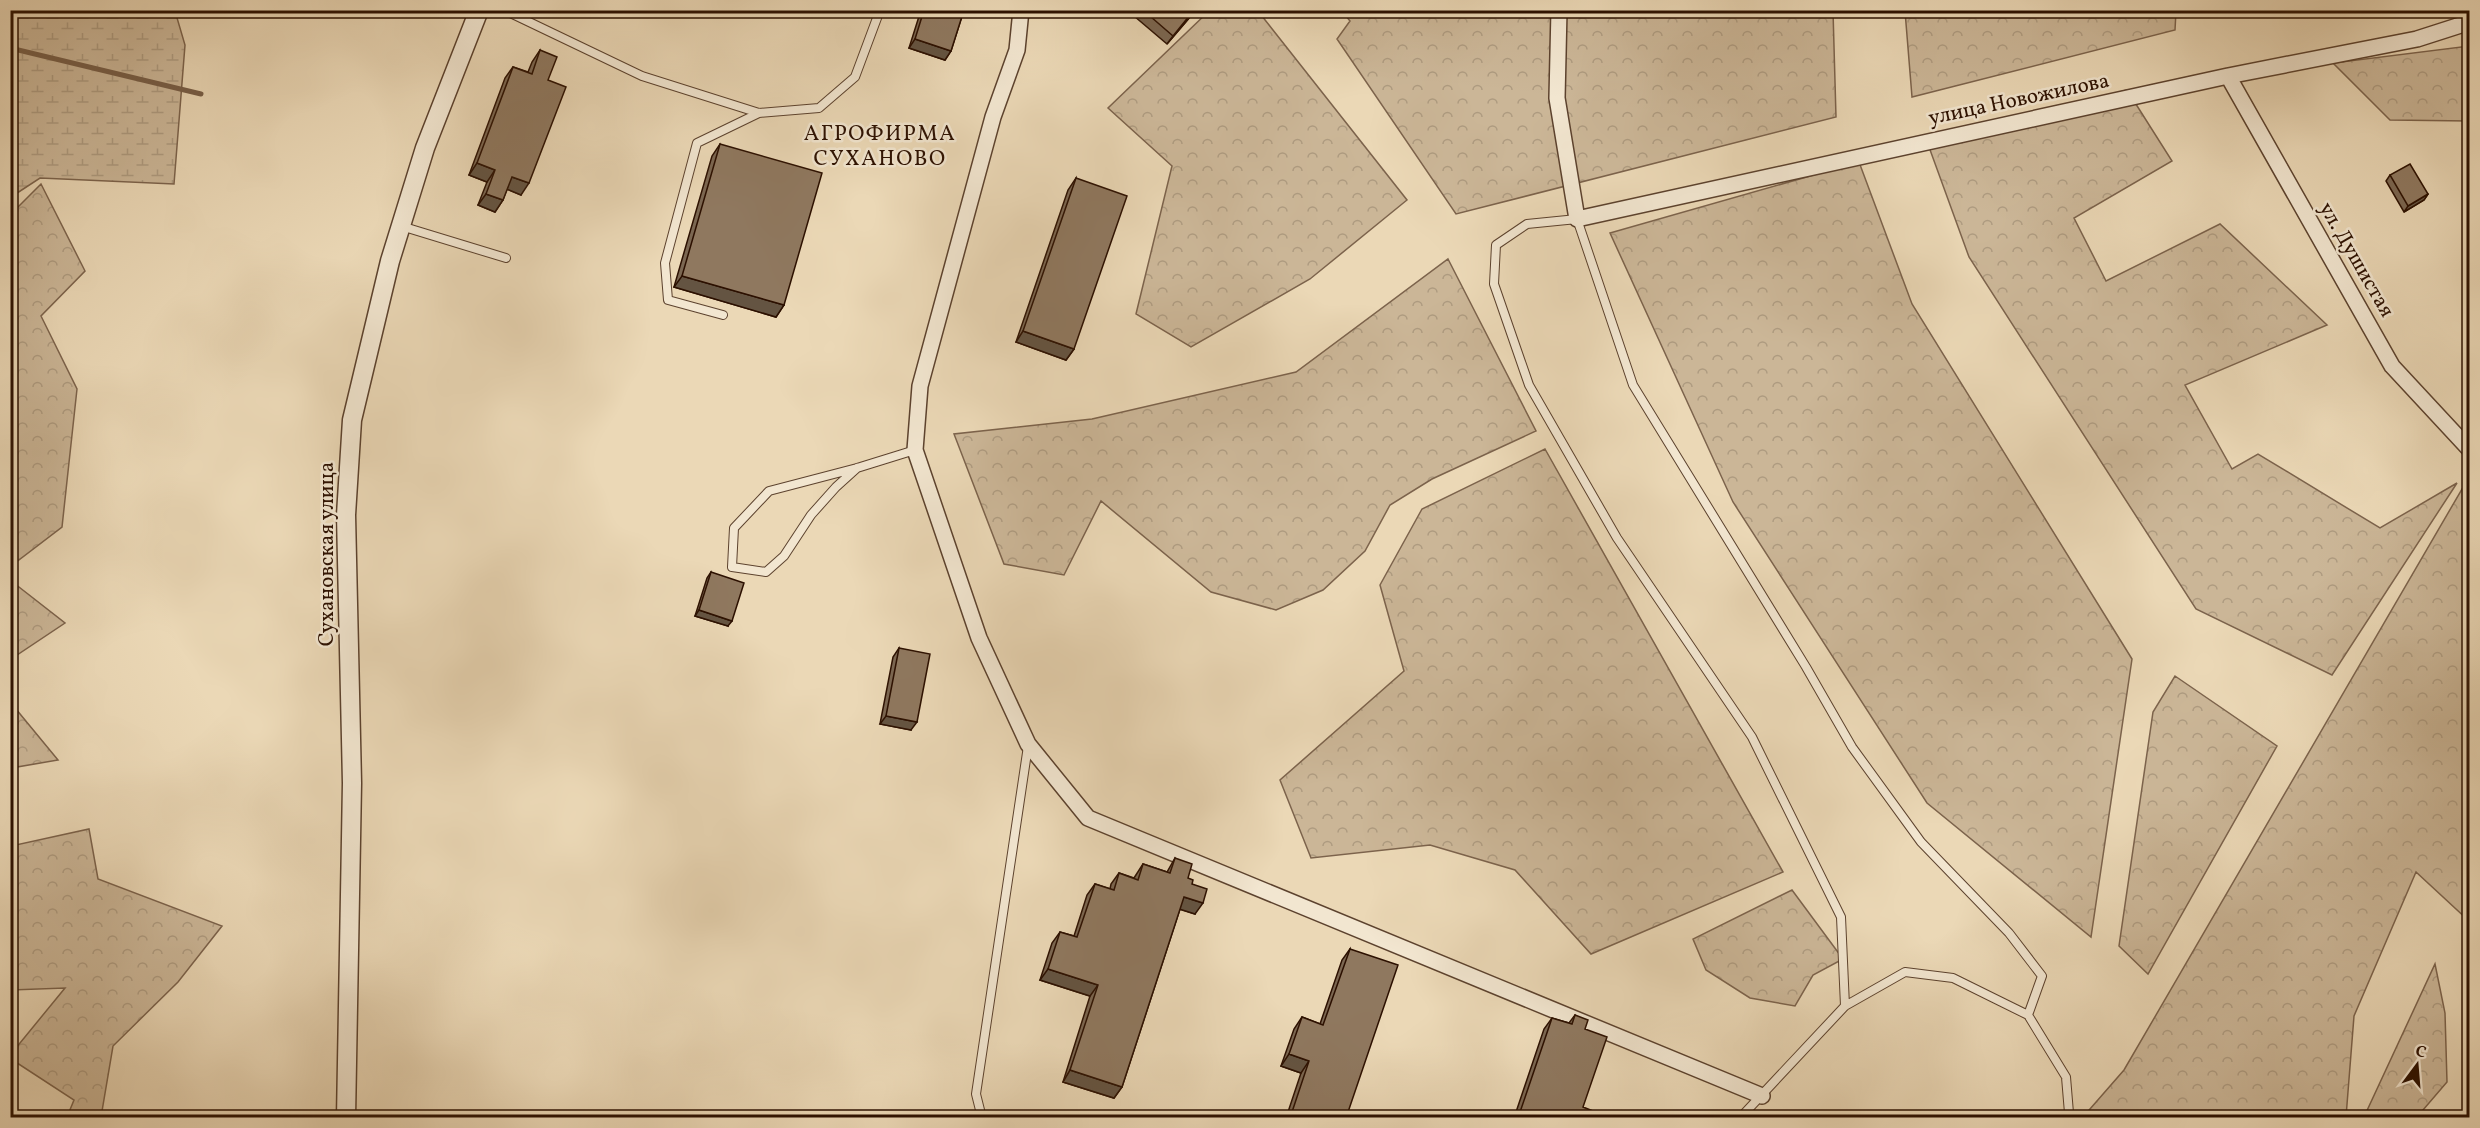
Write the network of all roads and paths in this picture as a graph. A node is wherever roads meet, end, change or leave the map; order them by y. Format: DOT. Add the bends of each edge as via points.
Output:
graph roads {
  1 [pos="479,10"];
  2 [pos="504,10"];
  3 [pos="880,10"];
  4 [pos="1021,10"];
  5 [pos="1559,10"];
  6 [pos="2469,22"];
  7 [pos="2228,76"];
  8 [pos="759,113"];
  9 [pos="1577,219"];
  10 [pos="401,225"];
  11 [pos="506,258"];
  12 [pos="723,315"];
  13 [pos="915,450"];
  14 [pos="2469,450"];
  15 [pos="857,468"];
  16 [pos="1028,744"];
  17 [pos="1845,1006"];
  18 [pos="2028,1015"];
  19 [pos="1762,1096"];
  20 [pos="346,1118"];
  21 [pos="982,1118"];
  22 [pos="1740,1118"];
  23 [pos="2067,1118"];
  1 -- 10 [label="street, Сухановская улица" via="425,148"];
  2 -- 8 [label="lane" via="642,76"];
  3 -- 8 [label="lane" via="855,77 819,108"];
  4 -- 13 [label="street" via="1017,50 993,117 920,386"];
  5 -- 9 [label="street" via="1557,98"];
  6 -- 7 [label="street, улица Новожилова" via="2417,39"];
  7 -- 9 [label="street, улица Новожилова"];
  7 -- 14 [label="street, ул. Душистая" via="2392,366"];
  8 -- 12 [label="lane" via="697,144 665,263 668,300"];
  9 -- 17 [label="lane" via="1527,224 1496,245 1494,284 1529,385 1617,538 1752,737 1841,917"];
  9 -- 18 [label="lane" via="1633,385 1852,747 1921,842 2009,933 2042,976"];
  10 -- 11 [label="lane"];
  10 -- 20 [label="street, Сухановская улица" via="352,420 346,515 352,783"];
  13 -- 15 [label="lane"];
  13 -- 16 [label="street" via="979,638"];
  15 -- 15 [label="lane" via="769,491 734,528 732,567 766,572 784,556 811,515"];
  16 -- 19 [label="street" via="1088,818"];
  16 -- 21 [label="lane" via="976,1094"];
  17 -- 18 [label="lane" via="1905,972 1953,978"];
  17 -- 19 [label="lane"];
  18 -- 23 [label="lane" via="2066,1077"];
  19 -- 22 [label="lane"];
}
